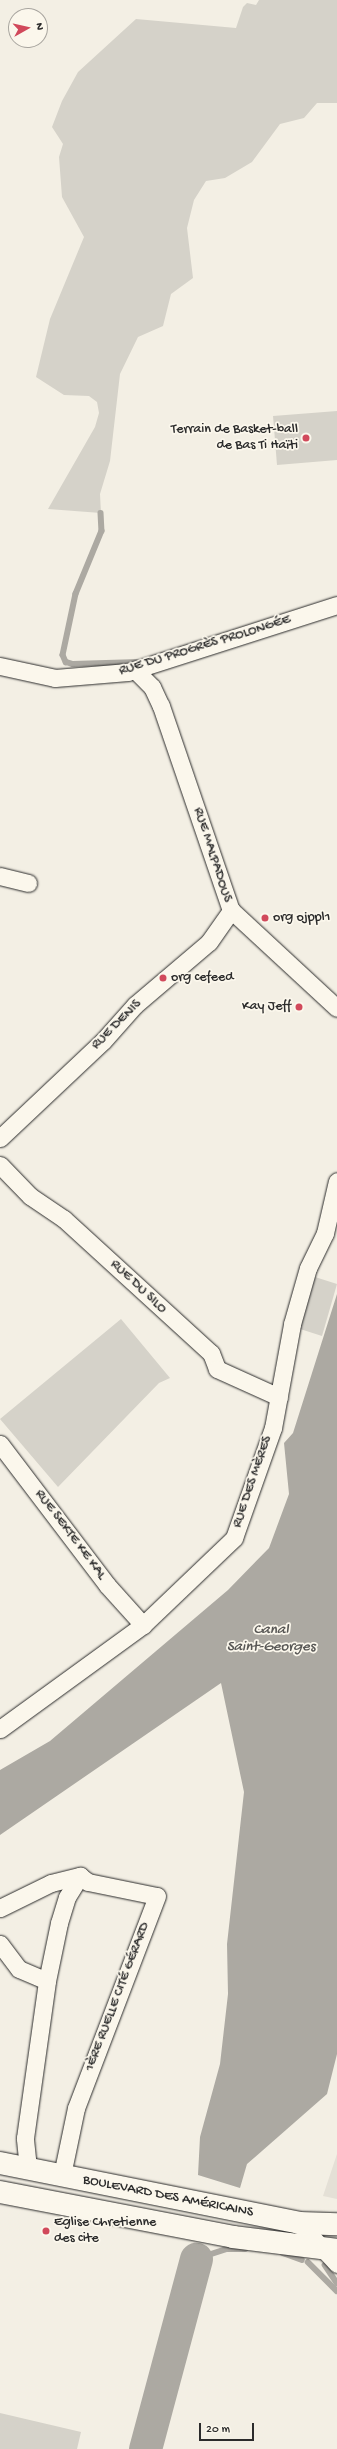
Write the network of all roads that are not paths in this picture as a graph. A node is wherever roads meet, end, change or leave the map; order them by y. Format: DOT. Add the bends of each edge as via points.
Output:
graph roads {
  1 [pos="337,605"];
  2 [pos="0,666"];
  3 [pos="135,670"];
  4 [pos="0,876"];
  5 [pos="28,883"];
  6 [pos="231,910"];
  7 [pos="337,1008"];
  8 [pos="0,1138"];
  9 [pos="0,1165"];
  10 [pos="337,1181"];
  11 [pos="279,1397"];
  12 [pos="0,1444"];
  13 [pos="143,1625"];
  14 [pos="0,1729"];
  15 [pos="80,1876"];
  16 [pos="0,1908"];
  17 [pos="0,1944"];
  18 [pos="47,1981"];
  19 [pos="0,2163"];
  20 [pos="28,2168"];
  21 [pos="62,2176"];
  22 [pos="0,2192"];
  23 [pos="299,2223"];
  24 [pos="337,2224"];
  25 [pos="329,2248"];
  26 [pos="337,2264"];
  1 -- 3 [label="street, RUE DU PROGRÈS PROLONGÉE"];
  2 -- 3 [label="street, RUE DU PROGRÈS PROLONGÉE" via="38,676 72,678"];
  3 -- 6 [label="street, RUE MALPADOUS" via="152,687 161,706"];
  4 -- 5 [label="street"];
  6 -- 7 [label="street, RUE MALPADOUS"];
  6 -- 8 [label="street, RUE DENIS" via="209,942 135,1005 103,1041"];
  9 -- 11 [label="street, RUE DU SILO" via="30,1196 64,1219 211,1353 217,1369"];
  10 -- 11 [label="street, RUE DES MÈRES" via="326,1233 308,1268 292,1324"];
  11 -- 13 [label="street, RUE DES MÈRES" via="253,1491 234,1538"];
  12 -- 13 [label="street, RUE SEKTE KE KAL" via="107,1585"];
  13 -- 14 [label="street, RUE DES MÈRES"];
  15 -- 16 [label="street" via="51,1883"];
  15 -- 18 [label="street" via="67,1897 56,1931"];
  15 -- 21 [label="street, 1ÈRE RUELLE CITÉ GÉRARD" via="88,1882 157,1896 76,2108"];
  17 -- 18 [label="street" via="19,1968"];
  18 -- 20 [label="street" via="25,2138"];
  19 -- 20 [label="main road, BOULEVARD DES AMÉRICAINS"];
  20 -- 21 [label="main road, BOULEVARD DES AMÉRICAINS"];
  21 -- 23 [label="main road, BOULEVARD DES AMÉRICAINS"];
  22 -- 25 [label="main road, BOULEVARD DES AMÉRICAINS" via="233,2237"];
  23 -- 24 [label="main road, BOULEVARD DES AMÉRICAINS"];
  23 -- 25 [label="street"];
  25 -- 26 [label="street"];
}
